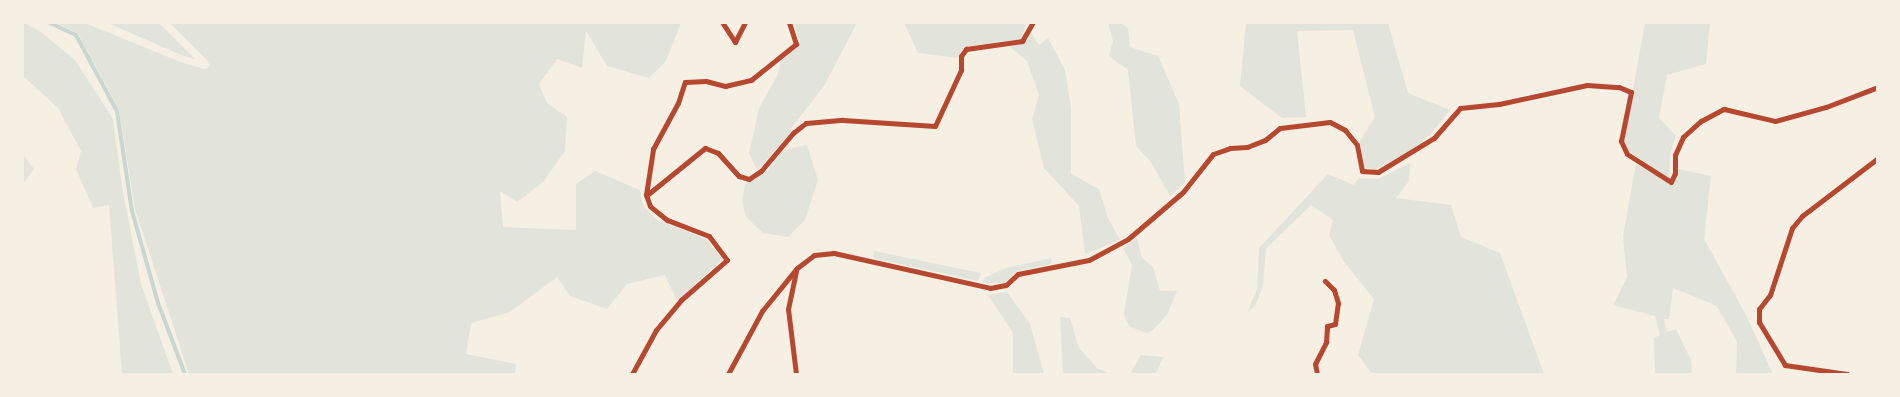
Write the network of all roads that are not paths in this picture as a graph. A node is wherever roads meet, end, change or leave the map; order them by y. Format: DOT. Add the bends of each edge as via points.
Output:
graph roads {
  1 [pos="722,22"];
  2 [pos="745,22"];
  3 [pos="789,22"];
  4 [pos="1033,22"];
  5 [pos="1878,87"];
  6 [pos="1878,158"];
  7 [pos="646,195"];
  8 [pos="797,268"];
  9 [pos="1325,281"];
  10 [pos="632,374"];
  11 [pos="728,374"];
  12 [pos="796,374"];
  13 [pos="1317,374"];
  14 [pos="1847,374"];
  1 -- 2 [label="street" via="736,42"];
  3 -- 7 [label="street" via="796,44 751,80 726,86 706,81 685,82 678,103 653,148"];
  4 -- 7 [label="street" via="1022,41 966,49 961,56 961,70 935,126 843,120 806,122 761,171 749,179 739,176 718,153 705,148"];
  5 -- 8 [label="street" via="1826,107 1775,121 1724,109 1701,121 1683,137 1675,155 1671,182 1627,154 1621,141 1631,92 1619,87 1586,86 1499,104 1460,108 1434,138 1378,172 1362,171 1356,145 1345,130 1330,122 1280,128 1247,147 1213,154 1184,192 1128,239 1089,260 1018,274 1006,285 990,288 834,253 814,254"];
  6 -- 14 [label="street" via="1802,216 1792,228 1770,294 1758,309 1759,322 1784,365"];
  7 -- 10 [label="street" via="650,206 667,220 709,236 727,260 681,300 656,330"];
  8 -- 11 [label="street" via="762,311"];
  8 -- 12 [label="street" via="788,309"];
  9 -- 13 [label="street" via="1334,290 1338,303 1335,324 1327,326 1326,342 1314,364"];
}
